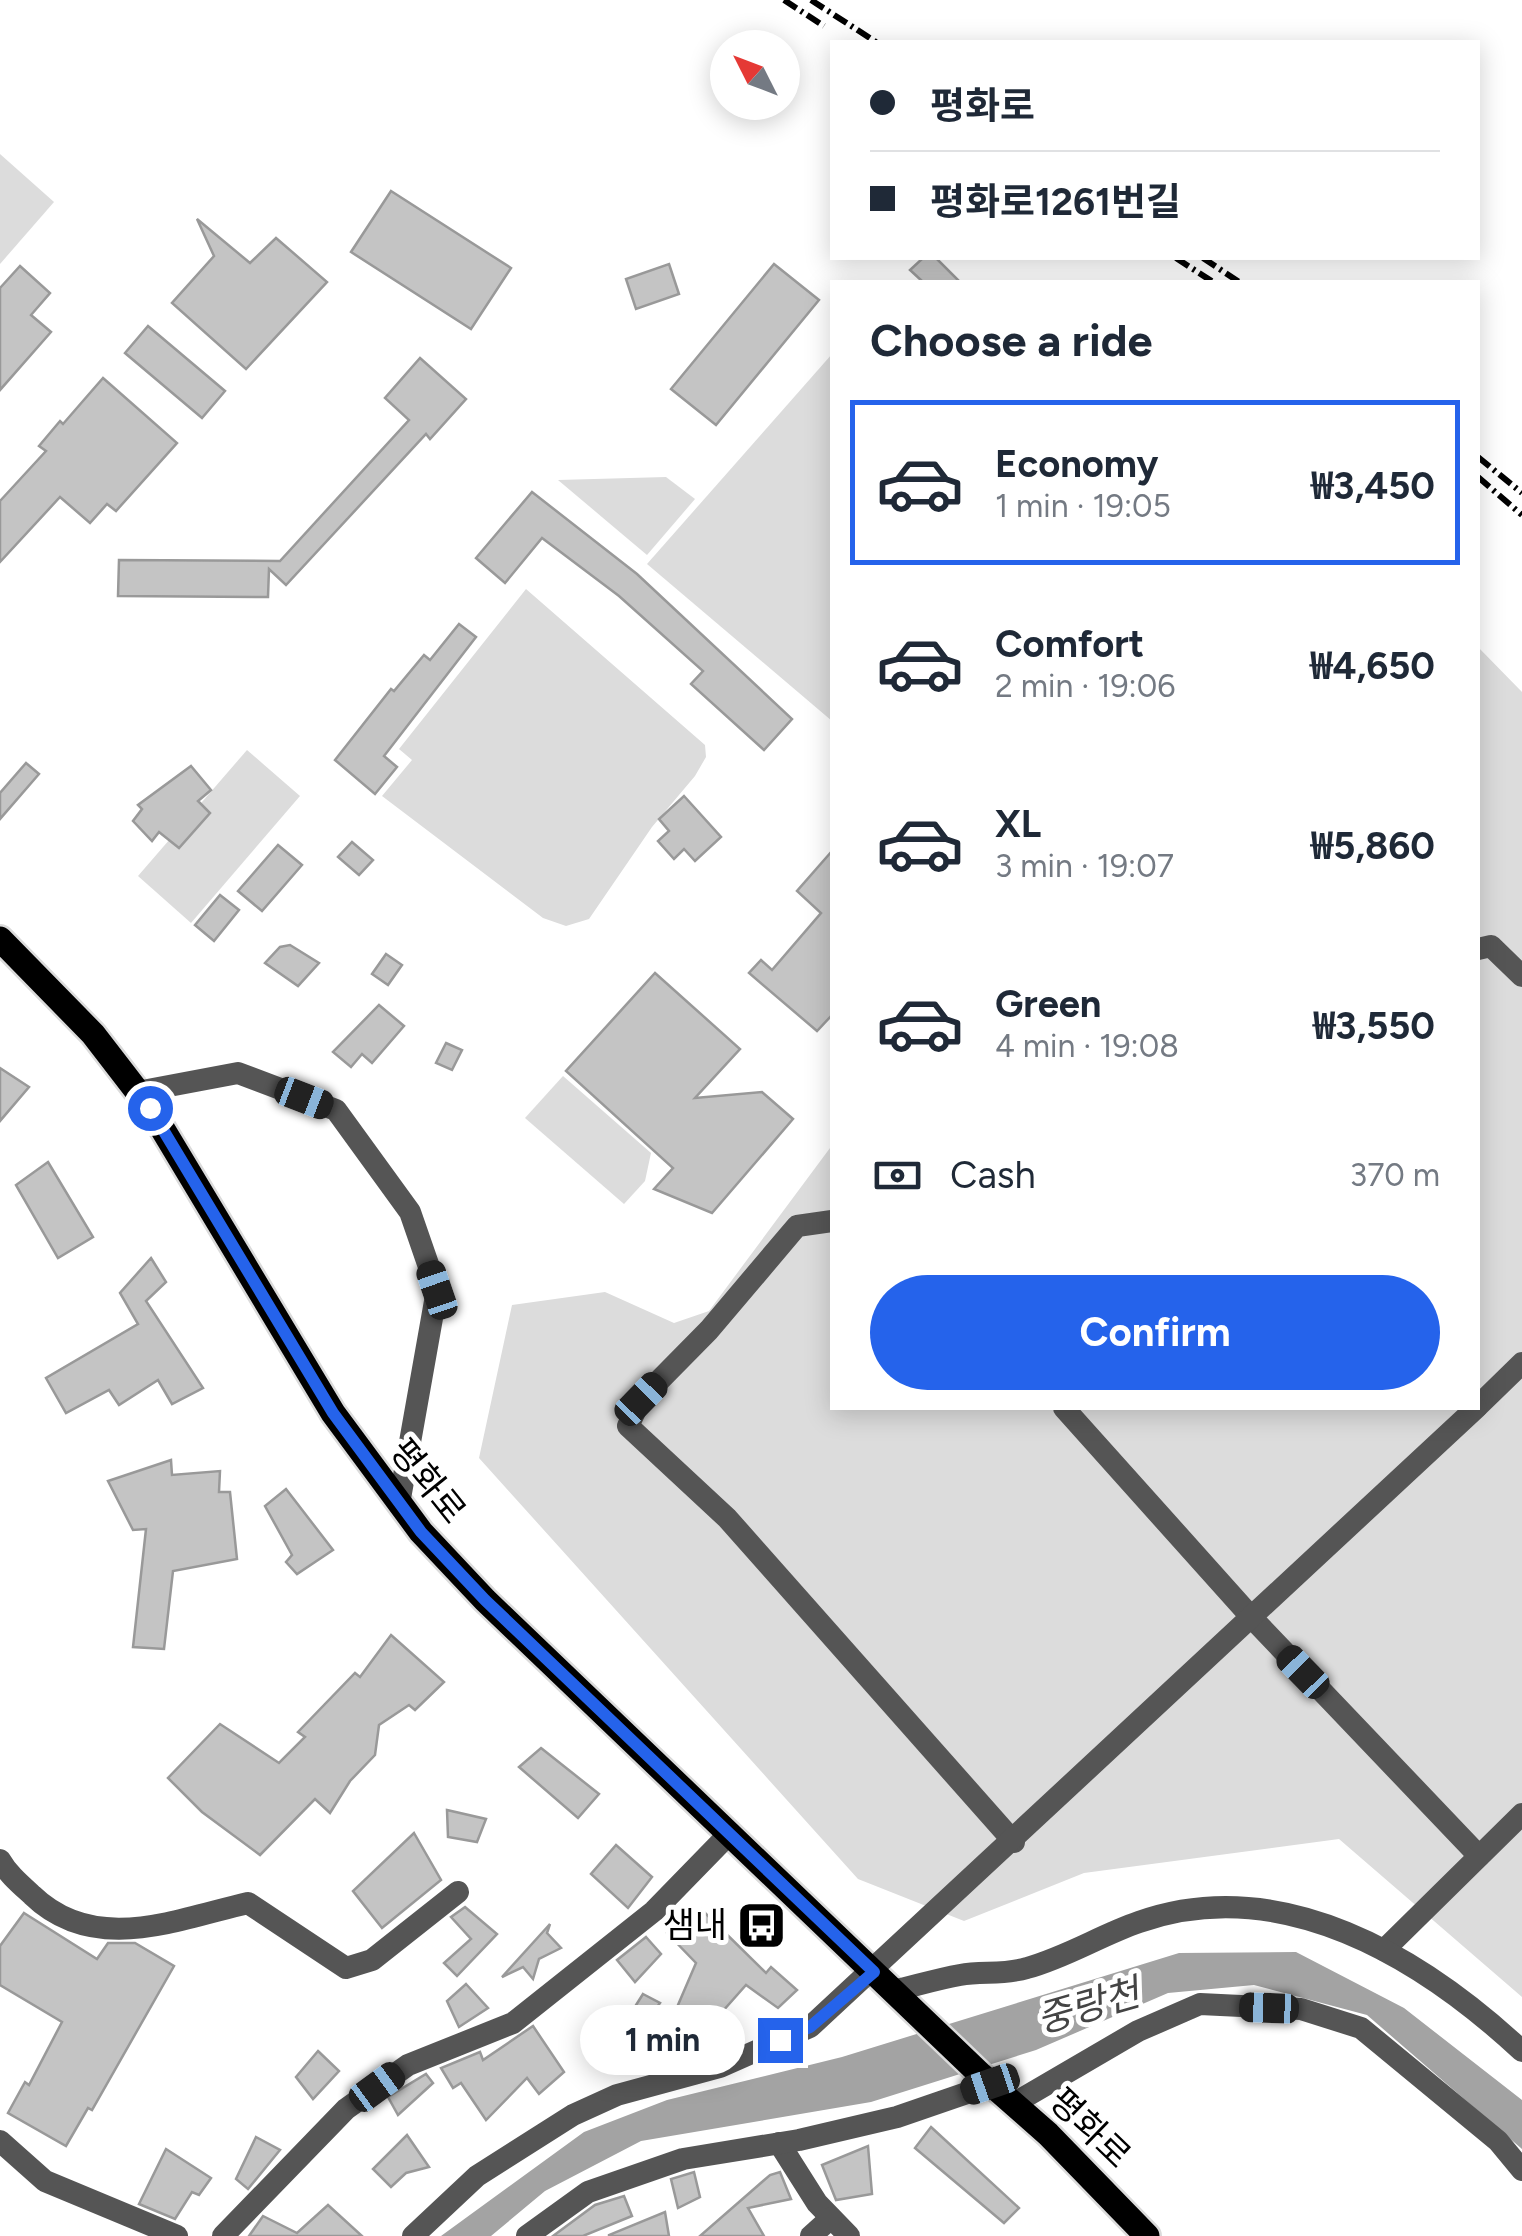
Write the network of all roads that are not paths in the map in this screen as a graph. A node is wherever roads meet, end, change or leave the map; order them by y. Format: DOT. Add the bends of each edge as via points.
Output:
graph roads {
  1 [pos="0,938"];
  2 [pos="1480,949"];
  3 [pos="1522,976"];
  4 [pos="137,1092"];
  5 [pos="830,1221"];
  6 [pos="1522,1363"];
  7 [pos="1480,1404"];
  8 [pos="1066,1410"];
  9 [pos="1474,1410"];
  10 [pos="399,1504"];
  11 [pos="1252,1619"];
  12 [pos="1522,1814"];
  13 [pos="730,1833"];
  14 [pos="1014,1842"];
  15 [pos="1479,1856"];
  16 [pos="2,1868"];
  17 [pos="458,1892"];
  18 [pos="1384,1950"];
  19 [pos="874,1972"];
  20 [pos="893,1992"];
  21 [pos="1522,2051"];
  22 [pos="986,2080"];
  23 [pos="1013,2104"];
  24 [pos="0,2141"];
  25 [pos="779,2144"];
  26 [pos="1522,2170"];
  27 [pos="831,2218"];
  28 [pos="177,2236"];
  29 [pos="223,2236"];
  30 [pos="412,2236"];
  31 [pos="527,2236"];
  32 [pos="811,2236"];
  33 [pos="849,2236"];
  34 [pos="1147,2236"];
  1 -- 4 [label="main road, 평화로" via="93,1034"];
  2 -- 3 [label="street" via="1492,946"];
  4 -- 10 [label="main road, 평화로" via="333,1413"];
  4 -- 10 [label="street" via="238,1074 336,1110 410,1212 437,1290"];
  5 -- 14 [label="street" via="797,1226 641,1399 628,1426 727,1518"];
  6 -- 7 [label="street"];
  8 -- 11 [label="street"];
  9 -- 11 [label="street"];
  10 -- 13 [label="main road, 평화로" via="485,1600"];
  11 -- 14 [label="street"];
  11 -- 15 [label="street"];
  12 -- 15 [label="street"];
  13 -- 19 [label="main road, 평화로"];
  13 -- 29 [label="street" via="654,1911 514,2024 408,2064 346,2110"];
  14 -- 19 [label="street"];
  15 -- 18 [label="street"];
  16 -- 17 [label="street" via="54,1916 89,1926 146,1929 248,1903 346,1968 372,1960"];
  18 -- 20 [label="street" via="1322,1922 1227,1903 1140,1922 1026,1968 964,1974"];
  18 -- 21 [label="street" via="1422,1969"];
  19 -- 20 [label="main road, 평화로"];
  19 -- 30 [label="street" via="810,2027 720,2066 573,2115 477,2176"];
  20 -- 22 [label="main road, 평화로"];
  22 -- 23 [label="main road, 평화로"];
  22 -- 25 [label="street" via="897,2116"];
  23 -- 26 [label="street" via="1138,2031 1200,2004 1301,2009 1361,2028 1498,2141"];
  23 -- 34 [label="main road, 평화로"];
  24 -- 28 [label="street" via="44,2182"];
  25 -- 27 [label="street"];
  25 -- 31 [label="street" via="683,2160 588,2192"];
  27 -- 32 [label="street"];
  27 -- 33 [label="street"];
}
